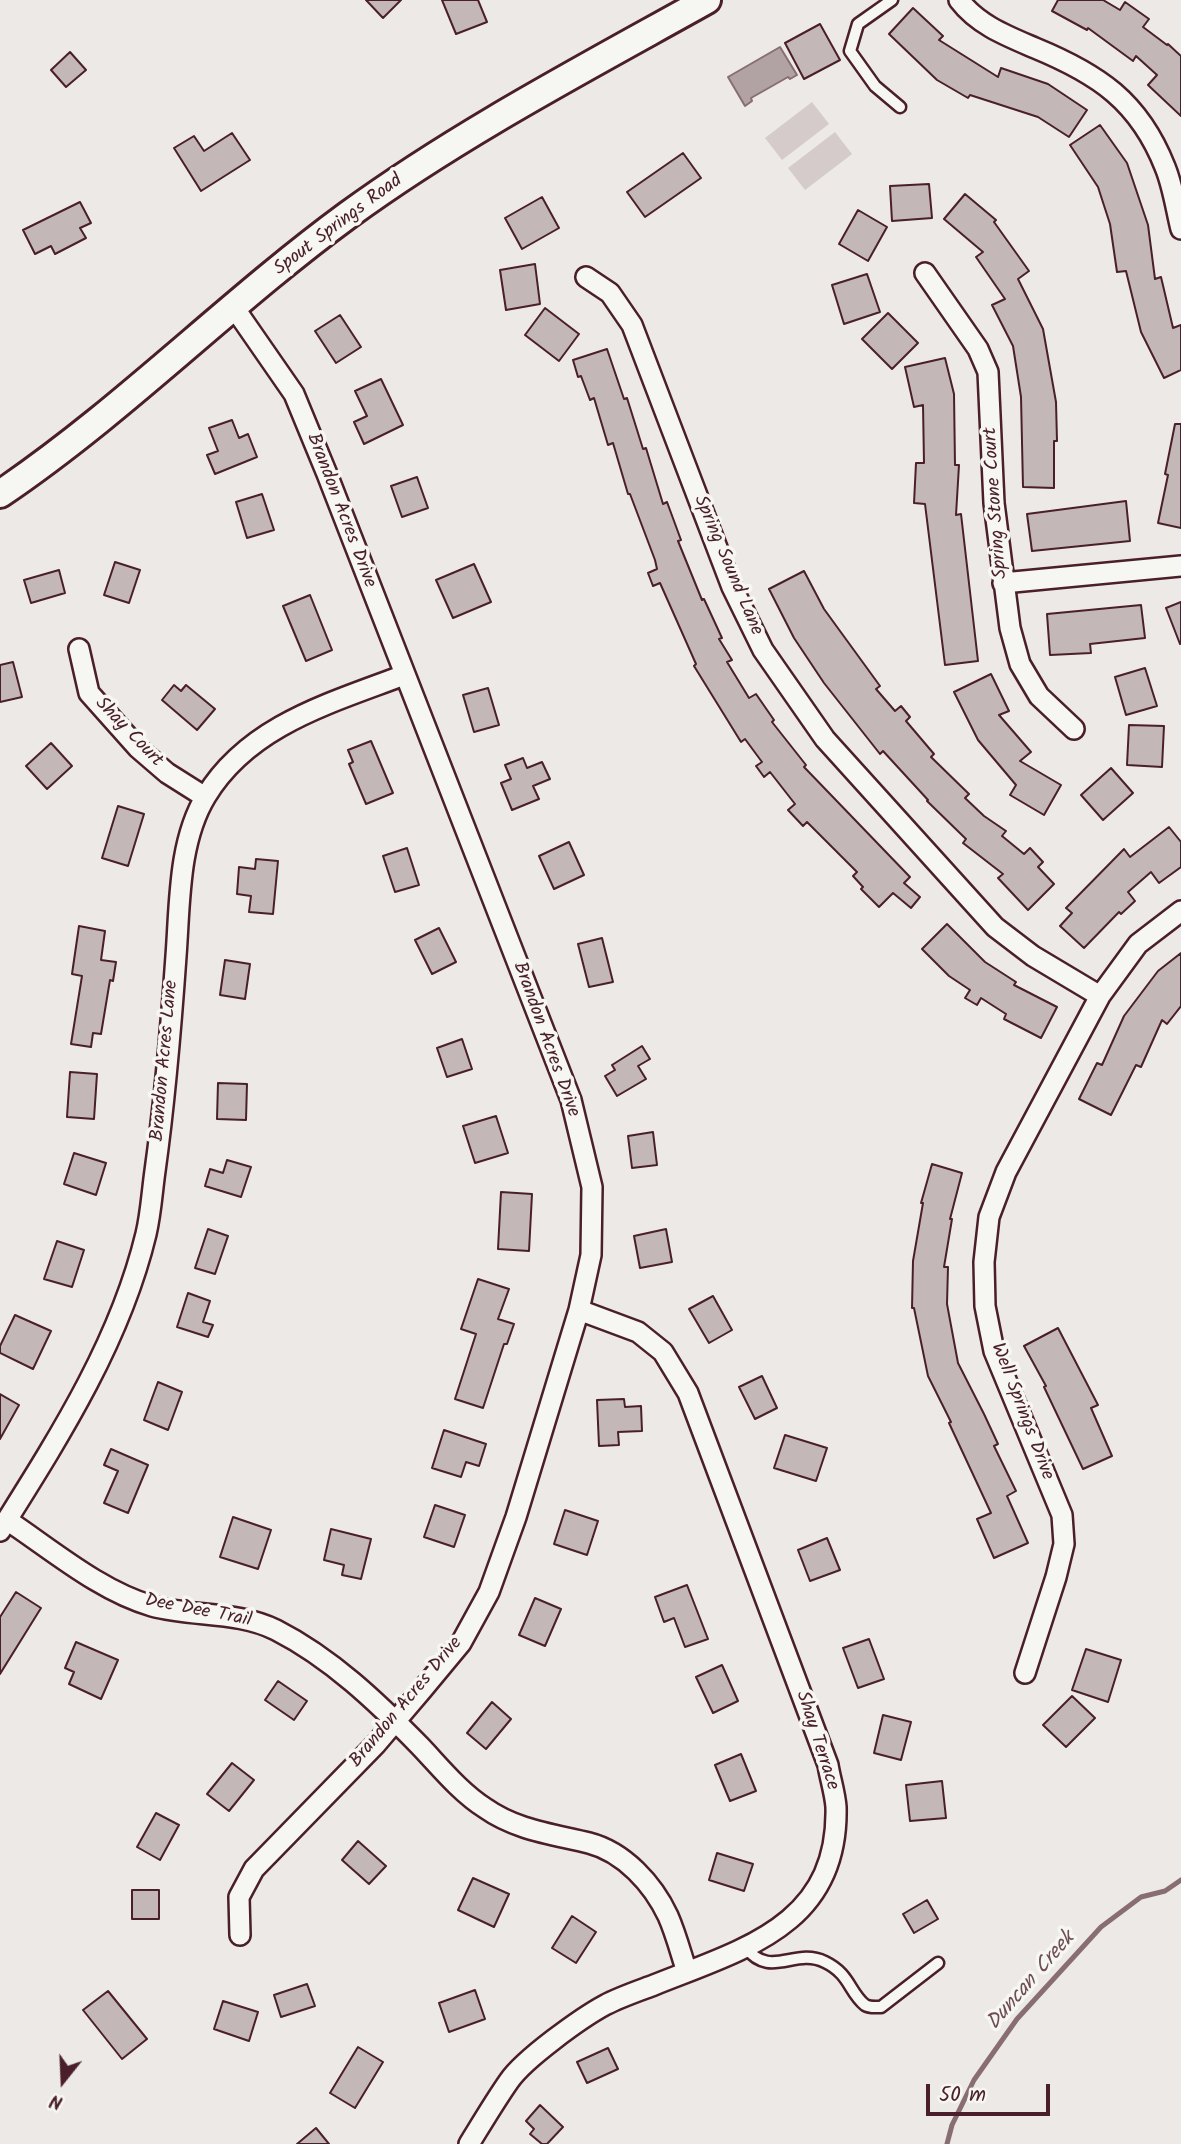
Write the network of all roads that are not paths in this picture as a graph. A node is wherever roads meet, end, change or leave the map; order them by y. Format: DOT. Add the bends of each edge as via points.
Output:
graph roads {
  1 [pos="707,0"];
  2 [pos="892,0"];
  3 [pos="959,0"];
  4 [pos="900,107"];
  5 [pos="1181,229"];
  6 [pos="925,273"];
  7 [pos="586,277"];
  8 [pos="233,306"];
  9 [pos="0,494"];
  10 [pos="1181,566"];
  11 [pos="1003,583"];
  12 [pos="79,649"];
  13 [pos="404,676"];
  14 [pos="1074,729"];
  15 [pos="205,797"];
  16 [pos="1181,911"];
  17 [pos="1100,996"];
  18 [pos="579,1310"];
  19 [pos="4,1525"];
  20 [pos="1024,1672"];
  21 [pos="395,1721"];
  22 [pos="240,1935"];
  23 [pos="745,1947"];
  24 [pos="938,1963"];
  25 [pos="687,1972"];
  26 [pos="469,2144"];
  1 -- 8 [label="street, Spout Springs Road" via="416,169 348,215"];
  2 -- 4 [label="lane" via="858,24 850,51 875,86"];
  3 -- 5 [label="street" via="969,14 1002,34 1073,64 1115,91 1146,129 1166,168"];
  6 -- 11 [label="street, Spring Stone Court" via="978,349 988,372"];
  7 -- 17 [label="street, Spring Sound Lane" via="610,293 632,325 732,587 763,650 825,739 995,927"];
  8 -- 9 [label="street, Spout Springs Road" via="115,407"];
  8 -- 13 [label="street, Brandon Acres Drive" via="294,394"];
  10 -- 11 [label="street"];
  11 -- 14 [label="street, Spring Stone Court" via="1020,664 1039,696"];
  12 -- 15 [label="street, Shay Court" via="89,693 138,748"];
  13 -- 15 [label="street, Brandon Acres Lane" via="295,718 228,765"];
  13 -- 18 [label="street, Brandon Acres Drive" via="571,1100 592,1187 591,1255"];
  15 -- 19 [label="street, Brandon Acres Lane" via="192,824 185,859 165,1103 146,1233 121,1314 90,1381"];
  16 -- 17 [label="street, Well Springs Drive" via="1138,944"];
  17 -- 20 [label="street, Well Springs Drive" via="1006,1172 989,1217 985,1306 994,1351 1062,1515 1058,1566"];
  18 -- 21 [label="street, Brandon Acres Drive" via="489,1592 461,1643"];
  18 -- 23 [label="street, Shay Terrace" via="638,1332 663,1352 688,1393 828,1765 836,1805 833,1845 822,1879 799,1912 769,1936"];
  19 -- 21 [label="street, Dee Dee Trail" via="117,1593 153,1606 225,1615 274,1628 323,1657"];
  21 -- 22 [label="street, Brandon Acres Drive" via="254,1869 239,1897"];
  21 -- 25 [label="street, Dee Dee Trail" via="482,1806 506,1822 593,1844 624,1859 668,1916"];
  23 -- 24 [label="lane" via="765,1963 805,1957 822,1960 845,1976 871,2008 881,2007"];
  23 -- 25 [label="street, Shay Terrace"];
  25 -- 26 [label="street, Shay Terrace" via="605,2005 544,2047 510,2078"];
}
